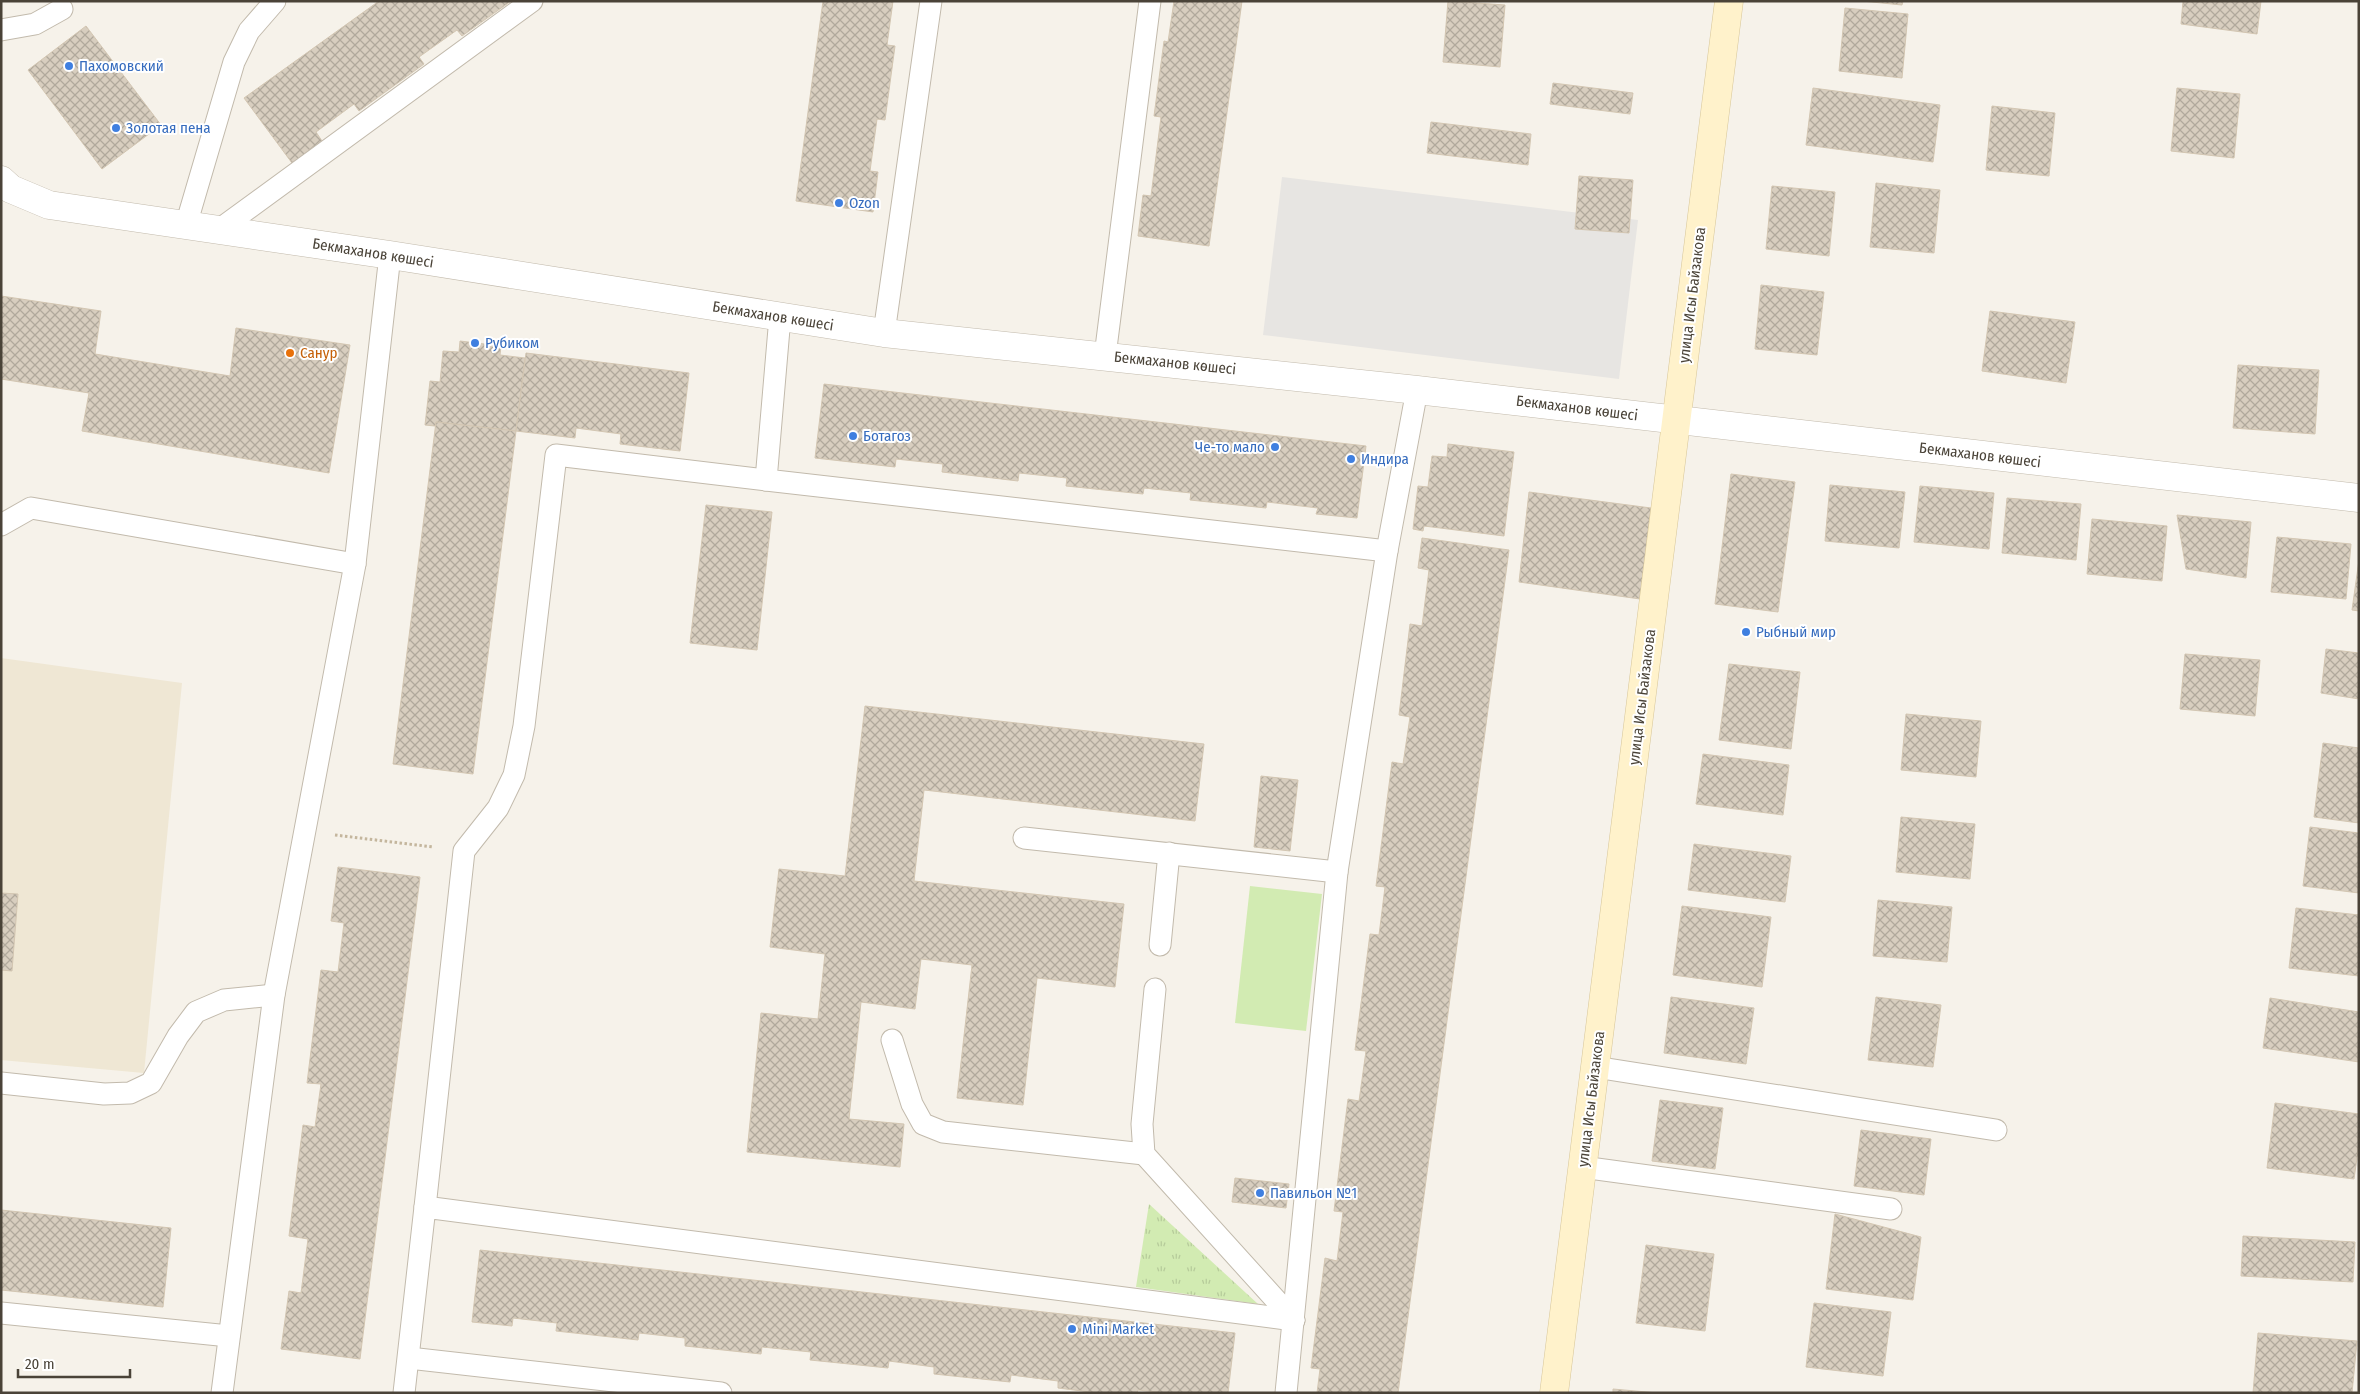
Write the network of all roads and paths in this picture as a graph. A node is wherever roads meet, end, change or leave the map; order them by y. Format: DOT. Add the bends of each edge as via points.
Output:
graph roads {
  1 [pos="275,1"];
  2 [pos="532,1"];
  3 [pos="931,1"];
  4 [pos="1150,1"];
  5 [pos="1729,1"];
  6 [pos="62,9"];
  7 [pos="1,30"];
  8 [pos="4,188"];
  9 [pos="186,224"];
  10 [pos="220,229"];
  11 [pos="390,255"];
  12 [pos="780,317"];
  13 [pos="884,332"];
  14 [pos="1105,356"];
  15 [pos="1417,390"];
  16 [pos="1677,420"];
  17 [pos="766,480"];
  18 [pos="2359,498"];
  19 [pos="1,525"];
  20 [pos="1387,551"];
  21 [pos="355,564"];
  22 [pos="304,831"];
  23 [pos="1024,838"];
  24 [pos="464,851"];
  25 [pos="1169,853"];
  26 [pos="1337,872"];
  27 [pos="1160,945"];
  28 [pos="1155,989"];
  29 [pos="274,995"];
  30 [pos="892,1040"];
  31 [pos="1595,1066"];
  32 [pos="1,1084"];
  33 [pos="1996,1130"];
  34 [pos="1144,1154"];
  35 [pos="1582,1167"];
  36 [pos="424,1207"];
  37 [pos="1892,1208"];
  38 [pos="1,1313"];
  39 [pos="1294,1320"];
  40 [pos="229,1336"];
  41 [pos="409,1358"];
  42 [pos="222,1393"];
  43 [pos="404,1393"];
  44 [pos="721,1393"];
  45 [pos="1286,1393"];
  46 [pos="1554,1393"];
  1 -- 9 [label="lane" via="249,31 234,62"];
  2 -- 10 [label="lane"];
  3 -- 13 [label="lane"];
  4 -- 14 [label="lane"];
  5 -- 16 [label="street, улица Исы Байзакова"];
  6 -- 7 [label="lane" via="35,24"];
  8 -- 9 [label="street, Бекмаханов көшесі" via="48,205"];
  9 -- 10 [label="street, Бекмаханов көшесі"];
  10 -- 11 [label="street, Бекмаханов көшесі"];
  11 -- 12 [label="street, Бекмаханов көшесі"];
  11 -- 21 [label="lane"];
  12 -- 13 [label="street, Бекмаханов көшесі"];
  12 -- 17 [label="lane"];
  13 -- 14 [label="street, Бекмаханов көшесі"];
  14 -- 15 [label="street, Бекмаханов көшесі"];
  15 -- 16 [label="street, Бекмаханов көшесі"];
  15 -- 20 [label="lane"];
  16 -- 18 [label="street, Бекмаханов көшесі"];
  16 -- 31 [label="street, улица Исы Байзакова"];
  17 -- 20 [label="lane"];
  17 -- 24 [label="lane" via="556,455 524,726 514,775 498,808"];
  19 -- 21 [label="lane" via="31,508"];
  20 -- 26 [label="lane"];
  21 -- 22 [label="lane"];
  22 -- 24 [label="path"];
  22 -- 29 [label="lane"];
  23 -- 25 [label="lane"];
  24 -- 36 [label="lane"];
  25 -- 26 [label="lane"];
  25 -- 27 [label="lane"];
  26 -- 39 [label="lane"];
  28 -- 34 [label="lane" via="1142,1124"];
  29 -- 32 [label="lane" via="224,1000 196,1012 151,1083 130,1093 104,1094"];
  29 -- 40 [label="lane"];
  30 -- 34 [label="lane" via="912,1104 923,1124 943,1132"];
  31 -- 33 [label="lane"];
  31 -- 35 [label="street, улица Исы Байзакова"];
  34 -- 39 [label="lane"];
  35 -- 37 [label="lane"];
  35 -- 46 [label="street, улица Исы Байзакова"];
  36 -- 39 [label="lane"];
  36 -- 41 [label="lane"];
  38 -- 40 [label="lane"];
  39 -- 45 [label="lane"];
  40 -- 42 [label="lane"];
  41 -- 43 [label="lane"];
  41 -- 44 [label="lane"];
}
